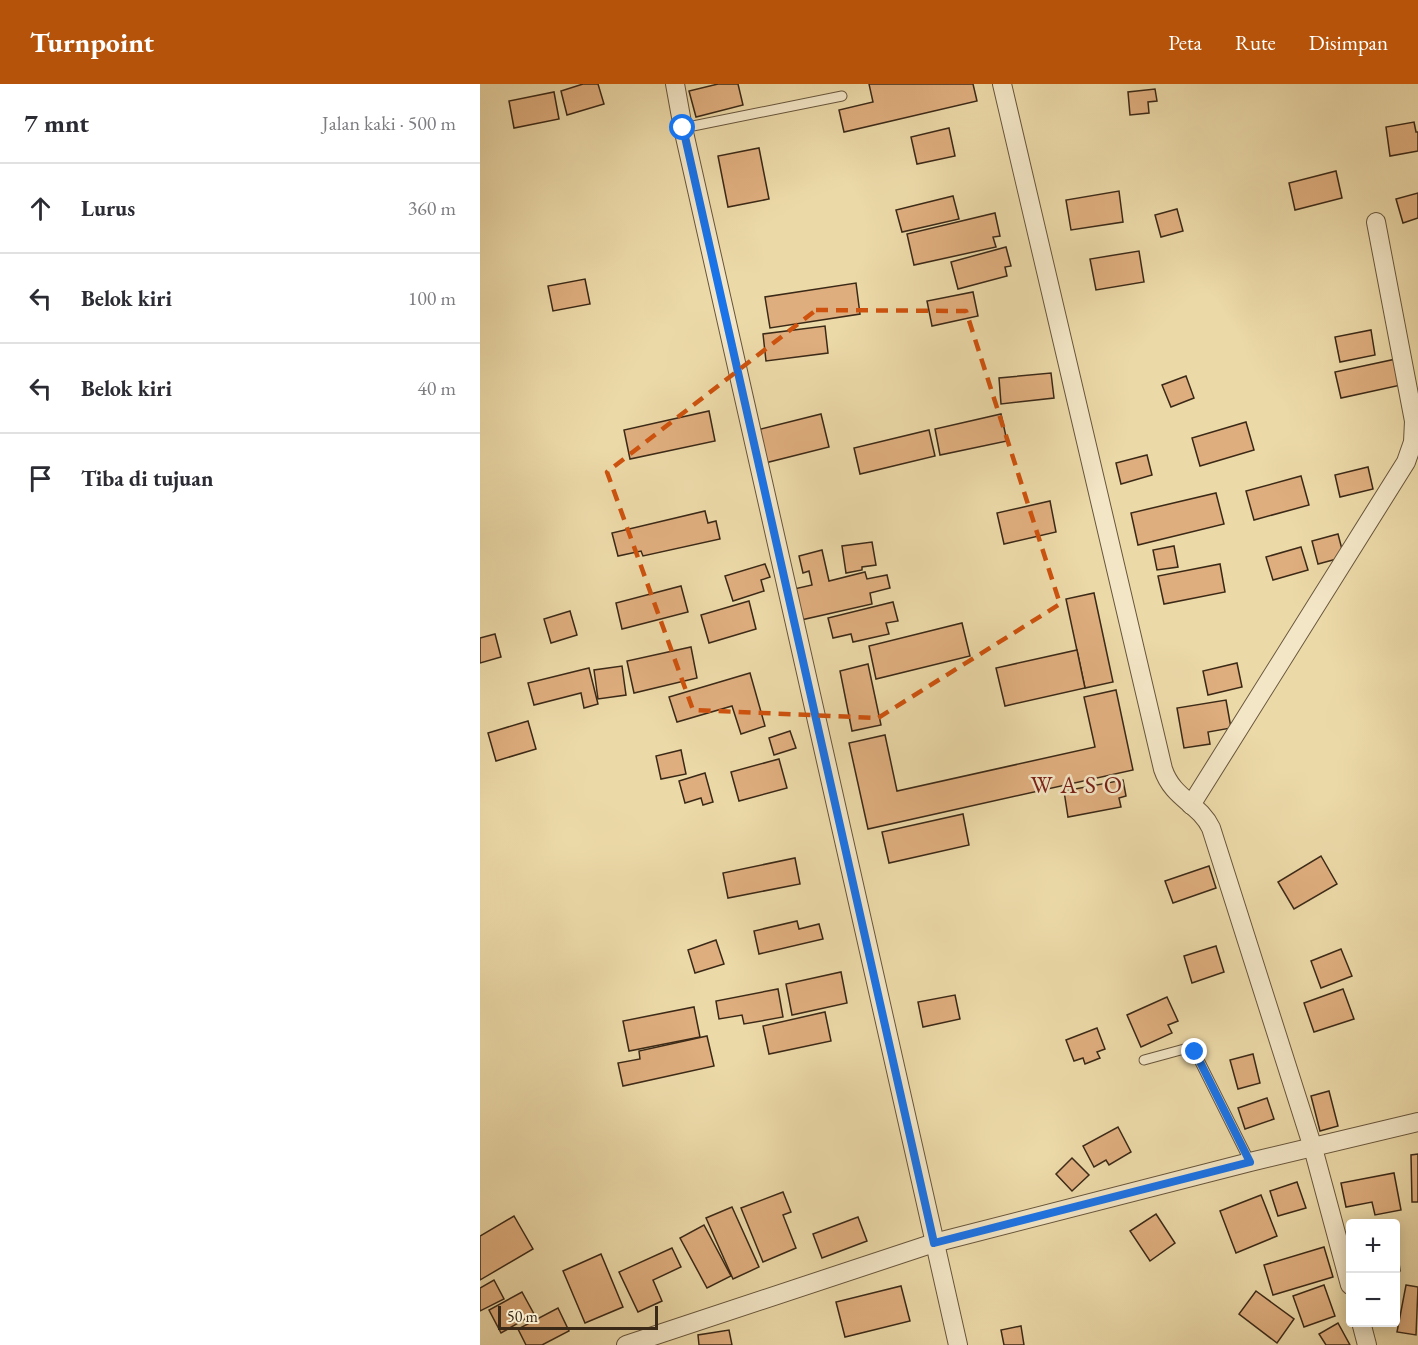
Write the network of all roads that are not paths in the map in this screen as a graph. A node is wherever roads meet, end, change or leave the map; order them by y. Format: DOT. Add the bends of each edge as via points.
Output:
graph roads {
  1 [pos="675,84"];
  2 [pos="1002,84"];
  3 [pos="842,96"];
  4 [pos="683,128"];
  5 [pos="1376,222"];
  6 [pos="1191,805"];
  7 [pos="1144,1060"];
  8 [pos="1418,1122"];
  9 [pos="1312,1148"];
  10 [pos="1250,1162"];
  11 [pos="934,1243"];
  12 [pos="1347,1273"];
  13 [pos="1362,1327"];
  14 [pos="626,1345"];
  15 [pos="958,1345"];
  16 [pos="1367,1345"];
  1 -- 4 [label="street"];
  2 -- 6 [label="street" via="1163,769 1174,790"];
  3 -- 4 [label="lane"];
  4 -- 11 [label="street"];
  5 -- 6 [label="street" via="1414,421 1413,442 1406,462"];
  6 -- 9 [label="street" via="1211,828"];
  7 -- 10 [label="lane" via="1188,1048 1195,1052"];
  8 -- 9 [label="street"];
  9 -- 10 [label="street"];
  9 -- 12 [label="street"];
  10 -- 11 [label="street"];
  11 -- 14 [label="street"];
  11 -- 15 [label="street"];
  13 -- 16 [label="street"];
}
